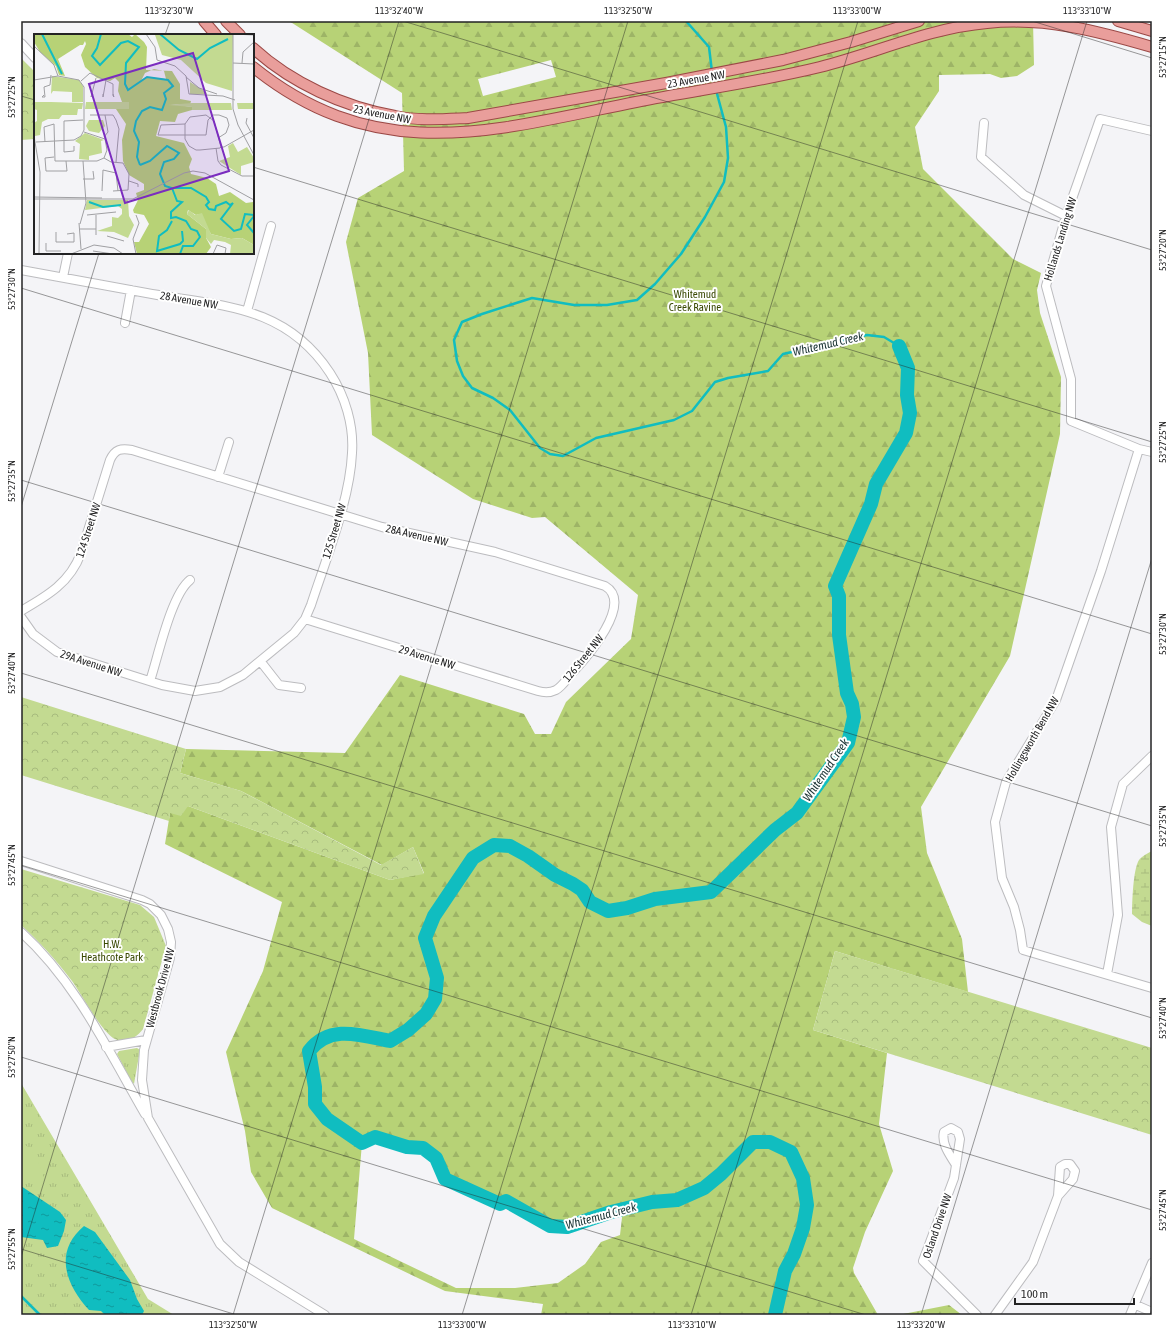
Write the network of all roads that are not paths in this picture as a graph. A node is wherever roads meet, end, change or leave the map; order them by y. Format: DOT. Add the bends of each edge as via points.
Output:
graph roads {
  1 [pos="204,21"];
  2 [pos="226,21"];
  3 [pos="919,21"];
  4 [pos="1118,21"];
  5 [pos="1152,31"];
  6 [pos="215,34"];
  7 [pos="239,34"];
  8 [pos="21,43"];
  9 [pos="1152,47"];
  10 [pos="254,49"];
  11 [pos="34,57"];
  12 [pos="254,68"];
  13 [pos="984,123"];
  14 [pos="1152,131"];
  15 [pos="1066,216"];
  16 [pos="271,226"];
  17 [pos="68,254"];
  18 [pos="21,270"];
  19 [pos="63,278"];
  20 [pos="132,290"];
  21 [pos="247,311"];
  22 [pos="125,323"];
  23 [pos="300,338"];
  24 [pos="229,442"];
  25 [pos="1139,449"];
  26 [pos="117,450"];
  27 [pos="1152,452"];
  28 [pos="218,477"];
  29 [pos="340,514"];
  30 [pos="190,580"];
  31 [pos="614,594"];
  32 [pos="21,611"];
  33 [pos="21,617"];
  34 [pos="305,619"];
  35 [pos="261,662"];
  36 [pos="150,681"];
  37 [pos="301,688"];
  38 [pos="212,689"];
  39 [pos="550,692"];
  40 [pos="1152,756"];
  41 [pos="21,862"];
  42 [pos="21,932"];
  43 [pos="1107,974"];
  44 [pos="1152,988"];
  45 [pos="146,1040"];
  46 [pos="106,1047"];
  47 [pos="148,1118"];
  48 [pos="956,1165"];
  49 [pos="1058,1196"];
  50 [pos="1152,1263"];
  51 [pos="1136,1305"];
  52 [pos="1152,1312"];
  53 [pos="325,1315"];
  54 [pos="977,1315"];
  55 [pos="995,1315"];
  56 [pos="1130,1315"];
  1 -- 6 [label="main road"];
  2 -- 7 [label="main road"];
  3 -- 10 [label="main road, 23 Avenue NW" via="820,51 746,67 468,118 396,117 344,103 280,70"];
  4 -- 5 [label="main road"];
  8 -- 11 [label="street"];
  9 -- 12 [label="main road, 23 Avenue NW" via="1074,26 1031,21 987,22 932,33 821,67 511,128 435,134 395,131 340,117 295,96 271,82"];
  13 -- 15 [label="street" via="981,157 1024,195"];
  14 -- 15 [label="street, Hollands Landing NW" via="1100,119"];
  15 -- 25 [label="street, Hollands Landing NW" via="1046,286 1071,379 1071,421"];
  16 -- 21 [label="street"];
  17 -- 19 [label="street"];
  18 -- 19 [label="street, 28 Avenue NW"];
  19 -- 20 [label="street, 28 Avenue NW"];
  20 -- 21 [label="street, 28 Avenue NW"];
  20 -- 22 [label="street"];
  21 -- 23 [label="street, 28 Avenue NW" via="275,321"];
  23 -- 29 [label="street, 125 Street NW" via="335,380 348,414 353,452 350,478"];
  24 -- 28 [label="street"];
  25 -- 27 [label="street, Hollands Landing NW"];
  25 -- 43 [label="street, Hollingsworth Bend NW" via="1056,700 1006,782 995,822 1002,878 1014,908 1023,950"];
  26 -- 28 [label="street, 28A Avenue NW" via="132,450"];
  26 -- 32 [label="street, 124 Street NW" via="110,460 75,568 53,592"];
  28 -- 29 [label="street, 28A Avenue NW"];
  29 -- 31 [label="street, 28A Avenue NW" via="391,530 495,552 605,586"];
  29 -- 34 [label="street, 125 Street NW" via="312,605"];
  30 -- 36 [label="street" via="173,607"];
  31 -- 39 [label="street, 126 Street NW" via="614,604 601,638 559,687"];
  33 -- 36 [label="street, 29A Avenue NW" via="33,634 57,652"];
  34 -- 35 [label="street, 125 Street NW" via="294,633"];
  34 -- 39 [label="street, 29 Avenue NW" via="538,691"];
  35 -- 37 [label="street" via="279,685"];
  35 -- 38 [label="street, 125 Street NW" via="235,680"];
  36 -- 38 [label="street, 29A Avenue NW" via="186,690"];
  40 -- 43 [label="street" via="1123,784 1111,827 1118,915"];
  41 -- 45 [label="street, Westbrook Drive NW" via="134,896 150,904 161,915 170,935 171,951"];
  42 -- 46 [label="street, Westbrook Drive NW" via="67,984"];
  43 -- 44 [label="street, Hollingsworth Bend NW"];
  45 -- 46 [label="street"];
  45 -- 47 [label="street, Westbrook Drive NW" via="142,1080"];
  46 -- 47 [label="street, Westbrook Drive NW"];
  47 -- 53 [label="street, Westbrook Drive NW" via="220,1244 232,1257 248,1268"];
  48 -- 54 [label="street, Osland Drive NW" via="954,1178 923,1261"];
  49 -- 55 [label="street" via="1033,1262"];
  50 -- 51 [label="street"];
  51 -- 52 [label="street"];
  51 -- 56 [label="street"];
}
